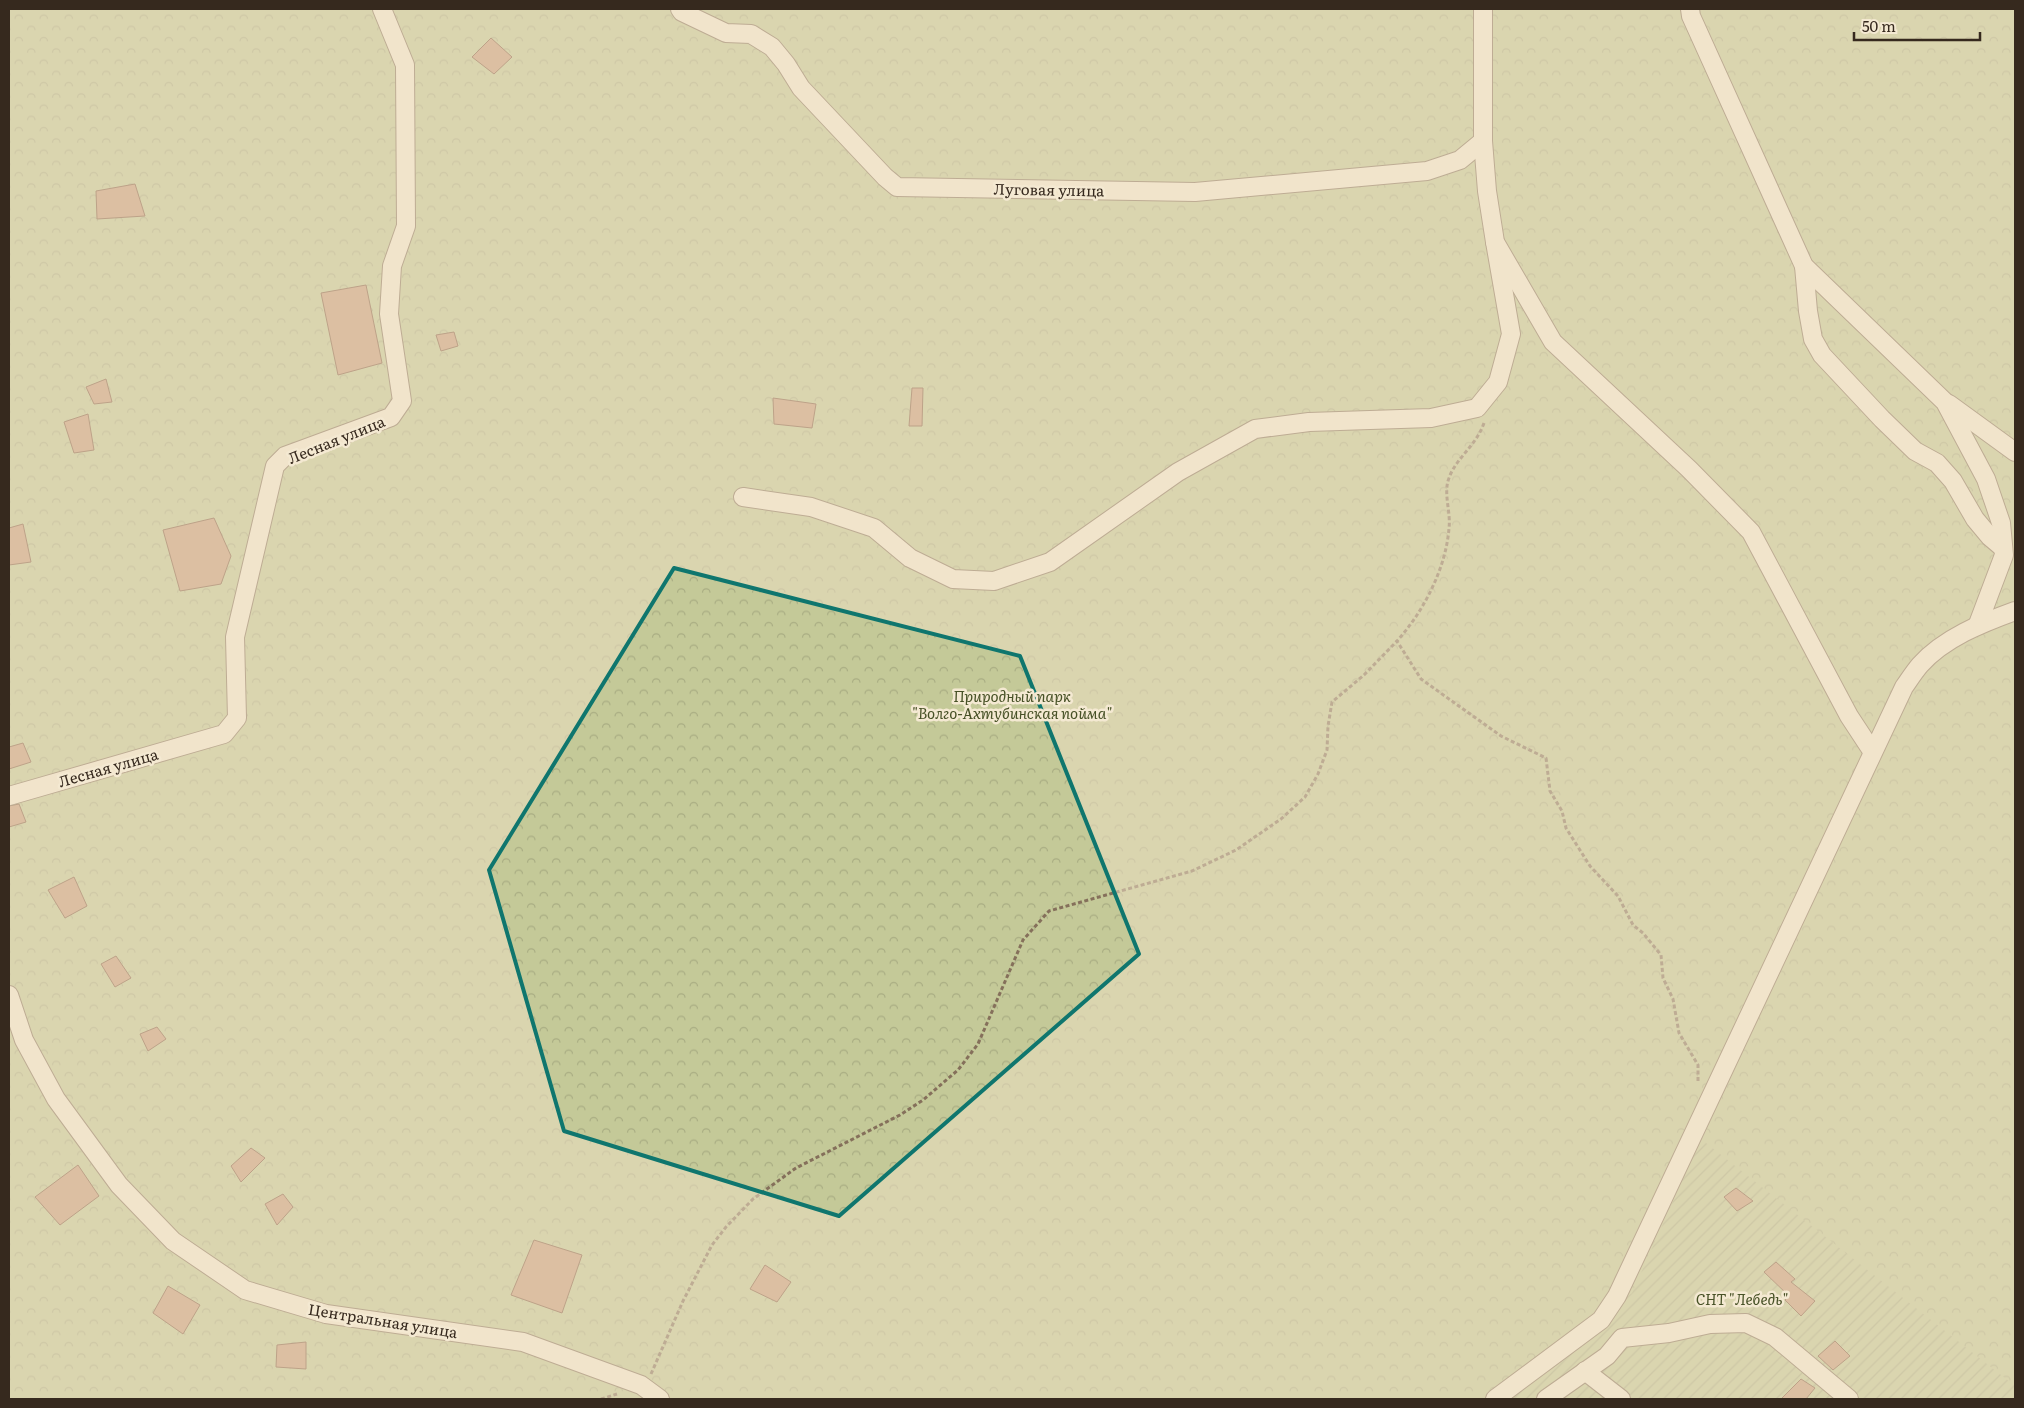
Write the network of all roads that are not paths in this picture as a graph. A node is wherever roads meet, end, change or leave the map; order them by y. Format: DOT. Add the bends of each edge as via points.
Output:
graph roads {
  1 [pos="382,9"];
  2 [pos="680,9"];
  3 [pos="1483,9"];
  4 [pos="1690,9"];
  5 [pos="1483,141"];
  6 [pos="1495,242"];
  7 [pos="1804,266"];
  8 [pos="1945,402"];
  9 [pos="2015,452"];
  10 [pos="742,497"];
  11 [pos="2003,548"];
  12 [pos="2015,611"];
  13 [pos="1978,624"];
  14 [pos="1872,751"];
  15 [pos="9,796"];
  16 [pos="9,995"];
  17 [pos="1601,1320"];
  18 [pos="1622,1338"];
  19 [pos="1585,1371"];
  20 [pos="659,1398"];
  21 [pos="1495,1399"];
  22 [pos="1546,1399"];
  23 [pos="1621,1399"];
  24 [pos="1849,1399"];
  1 -- 15 [label="street, Лесная улица" via="405,66 406,226 392,266 389,314 402,401 391,417 286,456 276,466 235,637 237,718 224,734"];
  2 -- 5 [label="street, Луговая улица" via="726,33 751,34 772,47 801,88 897,187 1195,192 1426,171 1460,160"];
  3 -- 5 [label="street"];
  4 -- 7 [label="street"];
  5 -- 6 [label="street"];
  6 -- 10 [label="street" via="1511,334 1498,382 1477,408 1431,418 1309,422 1255,429 1178,472 1050,562 994,581 953,579 910,558 874,528 811,507"];
  6 -- 14 [label="street" via="1553,342 1750,532 1849,716"];
  7 -- 8 [label="street"];
  7 -- 11 [label="street" via="1813,339 1822,355 1915,451 1937,463 1953,481 1975,519"];
  8 -- 9 [label="street"];
  8 -- 11 [label="street" via="1986,479 2002,523"];
  11 -- 13 [label="street" via="2004,555"];
  12 -- 13 [label="street"];
  13 -- 14 [label="street" via="1920,664 1904,687"];
  14 -- 17 [label="street" via="1617,1296"];
  16 -- 20 [label="street, Центральная улица" via="24,1040 56,1099 119,1185 174,1241 246,1290 326,1314 523,1342 641,1385"];
  17 -- 18 [label="street"];
  17 -- 21 [label="street"];
  18 -- 19 [label="street" via="1607,1356"];
  18 -- 24 [label="street" via="1669,1334 1710,1324 1746,1322 1775,1336"];
  19 -- 22 [label="street"];
  19 -- 23 [label="street"];
}
